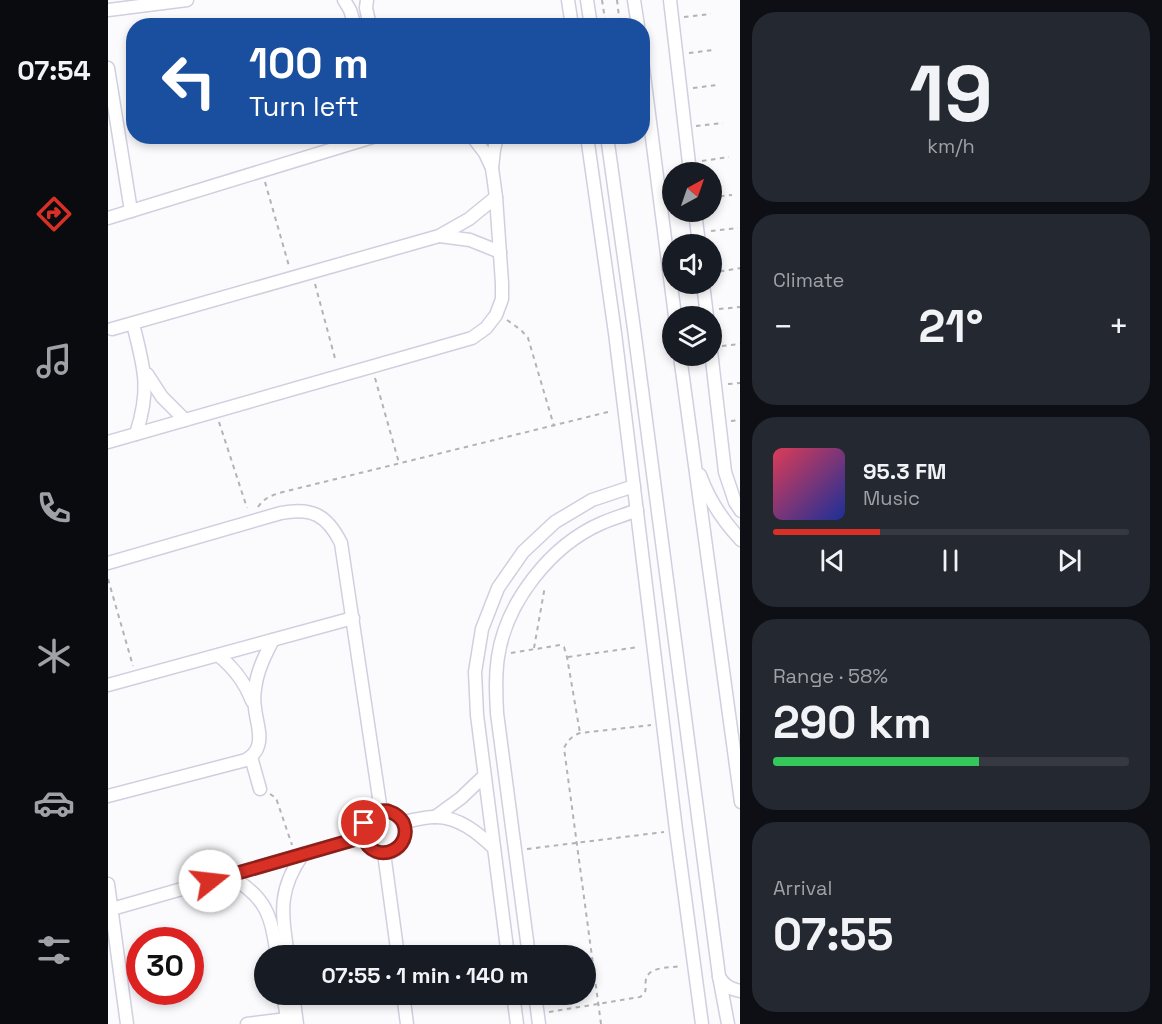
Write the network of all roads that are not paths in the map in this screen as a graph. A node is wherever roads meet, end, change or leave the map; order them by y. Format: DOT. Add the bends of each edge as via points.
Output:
graph roads {
  1 [pos="187,0"];
  2 [pos="344,0"];
  3 [pos="367,0"];
  4 [pos="568,0"];
  5 [pos="587,0"];
  6 [pos="634,0"];
  7 [pos="670,0"];
  8 [pos="108,10"];
  9 [pos="352,18"];
  10 [pos="368,18"];
  11 [pos="571,18"];
  12 [pos="590,18"];
  13 [pos="637,18"];
  14 [pos="108,68"];
  15 [pos="650,122"];
  16 [pos="346,144"];
  17 [pos="478,144"];
  18 [pos="495,144"];
  19 [pos="588,144"];
  20 [pos="607,144"];
  21 [pos="689,162"];
  22 [pos="492,168"];
  23 [pos="496,196"];
  24 [pos="131,211"];
  25 [pos="108,218"];
  26 [pos="439,236"];
  27 [pos="500,252"];
  28 [pos="674,306"];
  29 [pos="133,324"];
  30 [pos="112,329"];
  31 [pos="634,329"];
  32 [pos="615,333"];
  33 [pos="681,366"];
  34 [pos="717,366"];
  35 [pos="145,371"];
  36 [pos="185,420"];
  37 [pos="136,434"];
  38 [pos="108,442"];
  39 [pos="693,456"];
  40 [pos="634,486"];
  41 [pos="637,510"];
  42 [pos="740,510"];
  43 [pos="740,539"];
  44 [pos="108,563"];
  45 [pos="352,618"];
  46 [pos="673,628"];
  47 [pos="652,630"];
  48 [pos="273,640"];
  49 [pos="219,655"];
  50 [pos="108,685"];
  51 [pos="255,708"];
  52 [pos="251,757"];
  53 [pos="739,771"];
  54 [pos="484,776"];
  55 [pos="740,786"];
  56 [pos="260,789"];
  57 [pos="108,796"];
  58 [pos="381,811"];
  59 [pos="435,817"];
  60 [pos="403,822"];
  61 [pos="363,837"];
  62 [pos="494,848"];
  63 [pos="384,853"];
  64 [pos="300,855"];
  65 [pos="230,876"];
  66 [pos="108,884"];
  67 [pos="112,909"];
  68 [pos="275,945"];
  69 [pos="286,945"];
  70 [pos="397,945"];
  71 [pos="507,945"];
  72 [pos="528,945"];
  73 [pos="719,976"];
  74 [pos="740,991"];
  75 [pos="286,1005"];
  76 [pos="292,1005"];
  77 [pos="404,1005"];
  78 [pos="514,1005"];
  79 [pos="291,1022"];
  80 [pos="516,1023"];
  81 [pos="127,1024"];
  82 [pos="247,1024"];
  83 [pos="407,1024"];
  84 [pos="702,1024"];
  85 [pos="728,1024"];
  1 -- 8 [label="street"];
  2 -- 9 [label="street"];
  3 -- 10 [label="street"];
  4 -- 11 [label="street"];
  5 -- 12 [label="street"];
  6 -- 13 [label="street"];
  7 -- 21 [label="street"];
  14 -- 24 [label="street"];
  15 -- 28 [label="street"];
  16 -- 24 [label="street"];
  17 -- 22 [label="street"];
  18 -- 22 [label="street"];
  19 -- 32 [label="street"];
  20 -- 31 [label="street"];
  22 -- 23 [label="street"];
  23 -- 26 [label="street" via="469,219"];
  23 -- 27 [label="street"];
  24 -- 25 [label="street"];
  26 -- 27 [label="street" via="470,240"];
  26 -- 29 [label="street"];
  27 -- 36 [label="street" via="502,299 496,315 472,338"];
  29 -- 30 [label="street"];
  29 -- 35 [label="street"];
  31 -- 32 [label="street"];
  31 -- 46 [label="street"];
  32 -- 40 [label="street"];
  33 -- 39 [label="street"];
  34 -- 42 [label="street" via="725,472"];
  35 -- 36 [label="street" via="162,398"];
  35 -- 37 [label="street" via="145,403"];
  36 -- 37 [label="street"];
  37 -- 38 [label="street"];
  39 -- 43 [label="street" via="719,514"];
  39 -- 53 [label="street"];
  40 -- 41 [label="street"];
  40 -- 54 [label="street" via="592,500 555,522 523,552 498,588 482,629 475,672"];
  41 -- 47 [label="street"];
  41 -- 72 [label="street" via="601,523 568,543 540,569 518,601 498,655 497,713"];
  44 -- 45 [label="street" via="281,513 310,512 324,519 341,543"];
  45 -- 48 [label="street"];
  45 -- 58 [label="street"];
  46 -- 47 [label="street"];
  46 -- 73 [label="street"];
  47 -- 84 [label="street"];
  48 -- 49 [label="street"];
  48 -- 51 [label="street" via="258,673"];
  49 -- 50 [label="street"];
  49 -- 51 [label="street" via="241,678"];
  51 -- 52 [label="street" via="260,740"];
  52 -- 56 [label="street"];
  52 -- 57 [label="street"];
  53 -- 55 [label="street"];
  54 -- 59 [label="street"];
  54 -- 62 [label="street"];
  58 -- 60 [label="street" via="391,812"];
  58 -- 61 [label="street" via="368,817"];
  59 -- 60 [label="street"];
  59 -- 62 [label="street" via="468,826"];
  60 -- 63 [label="street" via="403,840 395,850"];
  61 -- 63 [label="street" via="368,847"];
  61 -- 64 [label="street"];
  62 -- 71 [label="street"];
  63 -- 70 [label="street"];
  64 -- 65 [label="street"];
  64 -- 69 [label="street" via="283,902"];
  65 -- 67 [label="street"];
  65 -- 68 [label="street" via="266,908"];
  66 -- 67 [label="street"];
  67 -- 81 [label="street"];
  73 -- 74 [label="street" via="724,984"];
  73 -- 85 [label="street"];
  75 -- 79 [label="street"];
  76 -- 79 [label="street"];
  77 -- 83 [label="street"];
  78 -- 80 [label="street"];
  79 -- 82 [label="street"];
}
